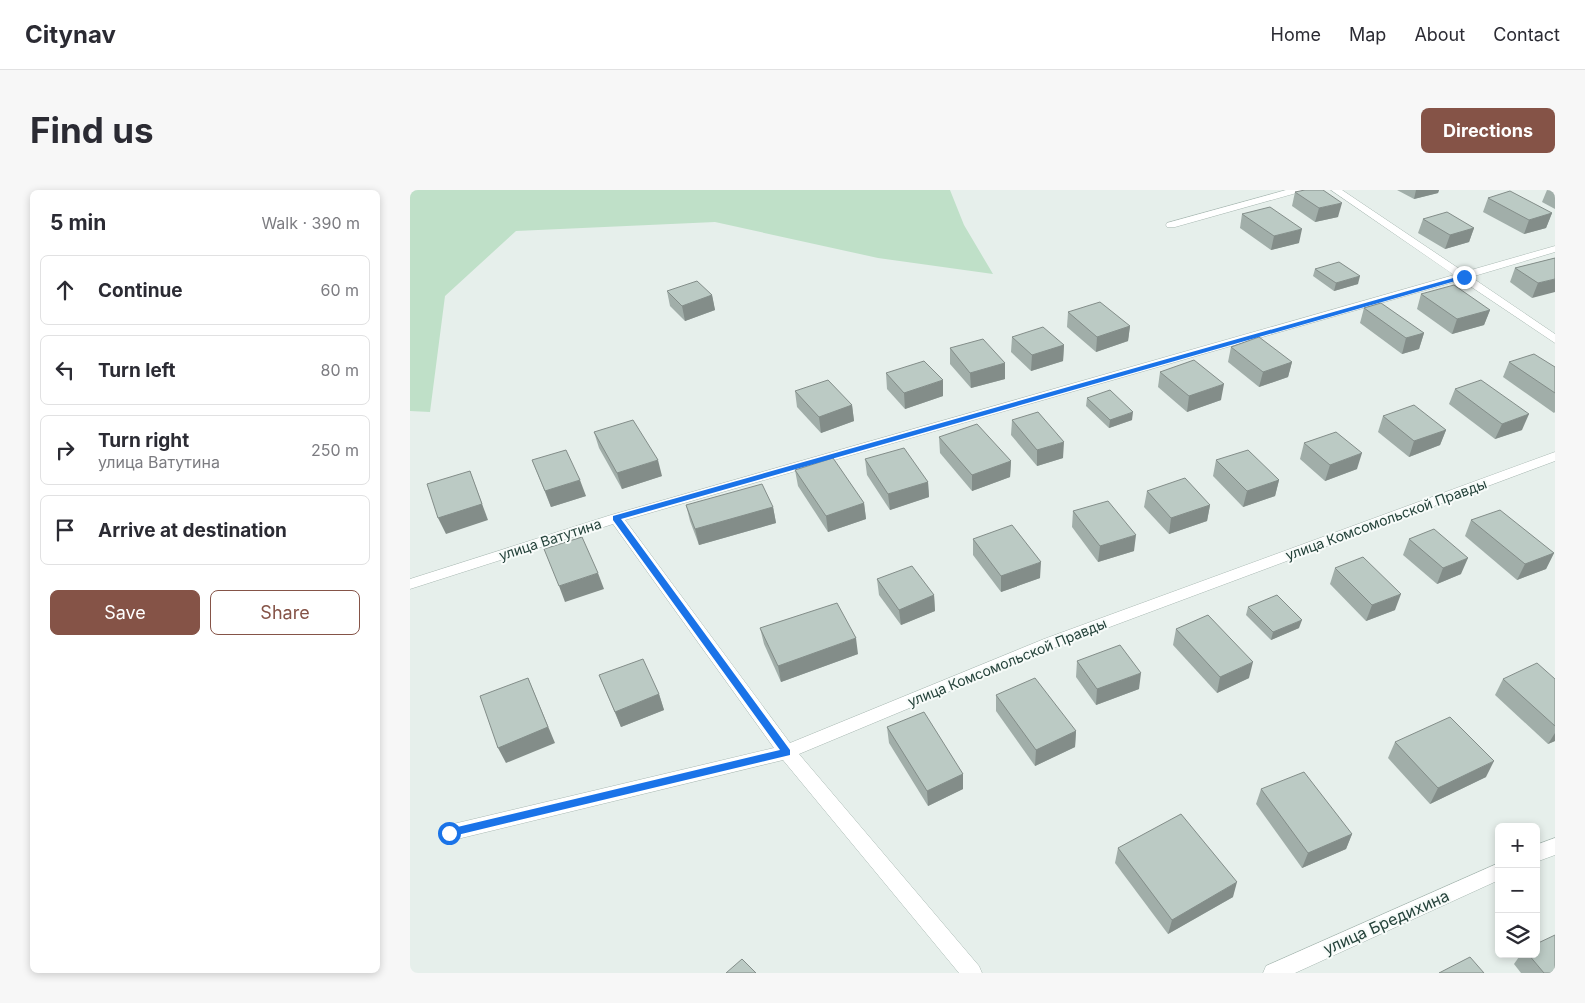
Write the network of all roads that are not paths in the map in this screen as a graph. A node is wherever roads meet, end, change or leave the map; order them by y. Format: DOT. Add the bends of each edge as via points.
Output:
graph roads {
  1 [pos="1297,190"];
  2 [pos="1336,190"];
  3 [pos="1172,225"];
  4 [pos="1555,249"];
  5 [pos="1464,277"];
  6 [pos="1555,339"];
  7 [pos="1555,456"];
  8 [pos="616,518"];
  9 [pos="410,584"];
  10 [pos="787,752"];
  11 [pos="449,833"];
  12 [pos="1555,846"];
  13 [pos="1540,852"];
  14 [pos="1495,873"];
  15 [pos="972,973"];
  16 [pos="1273,973"];
  1 -- 3 [label="street"];
  2 -- 5 [label="street"];
  4 -- 5 [label="street, улица Ватутина"];
  5 -- 6 [label="street"];
  5 -- 8 [label="street, улица Ватутина"];
  7 -- 10 [label="street, улица Комсомольской Правды" via="1050,643"];
  8 -- 9 [label="street, улица Ватутина"];
  8 -- 10 [label="street"];
  10 -- 11 [label="street, улица Комсомольской Правды"];
  10 -- 15 [label="street"];
  12 -- 13 [label="street"];
  14 -- 16 [label="street, улица Бредихина"];
}
